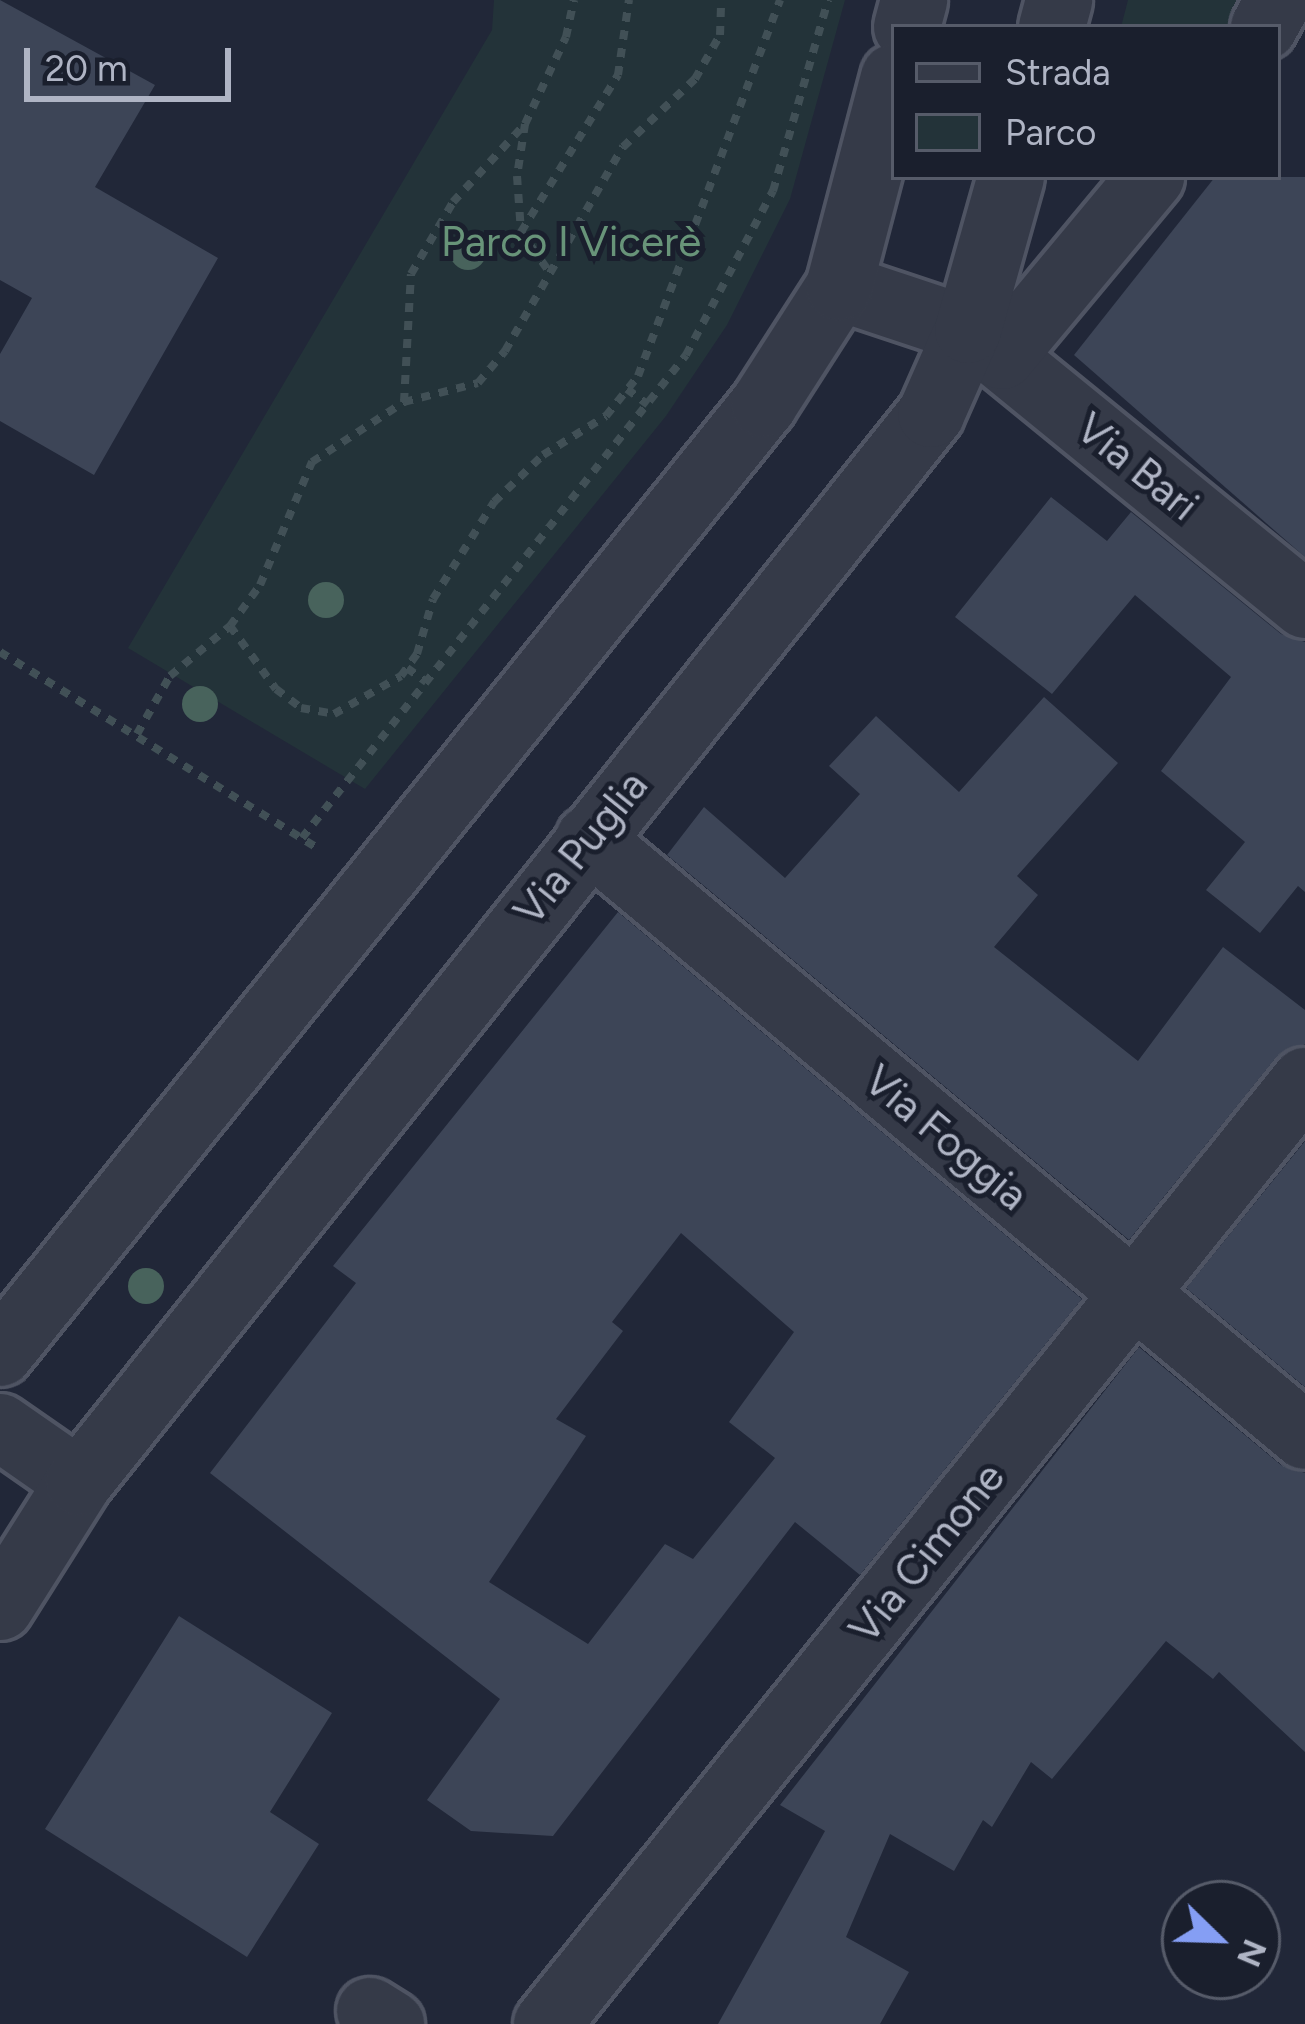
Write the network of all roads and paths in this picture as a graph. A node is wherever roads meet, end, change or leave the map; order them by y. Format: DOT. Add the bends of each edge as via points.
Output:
graph roads {
  1 [pos="574,0"];
  2 [pos="629,0"];
  3 [pos="721,0"];
  4 [pos="780,0"];
  5 [pos="828,0"];
  6 [pos="891,88"];
  7 [pos="525,124"];
  8 [pos="1011,180"];
  9 [pos="1148,180"];
  10 [pos="521,232"];
  11 [pos="550,273"];
  12 [pos="839,287"];
  13 [pos="985,343"];
  14 [pos="627,389"];
  15 [pos="404,402"];
  16 [pos="648,405"];
  17 [pos="1305,605"];
  18 [pos="230,626"];
  19 [pos="0,652"];
  20 [pos="407,668"];
  21 [pos="426,682"];
  22 [pos="137,734"];
  23 [pos="302,838"];
  24 [pos="589,839"];
  25 [pos="317,848"];
  26 [pos="1305,1081"];
  27 [pos="1135,1296"];
  28 [pos="0,1353"];
  29 [pos="0,1427"];
  30 [pos="1305,1436"];
  31 [pos="79,1482"];
  32 [pos="0,1607"];
  33 [pos="548,2024"];
  1 -- 7 [label="path" via="566,37"];
  2 -- 10 [label="path" via="618,75"];
  3 -- 11 [label="path" via="720,35 695,79 623,147"];
  4 -- 14 [label="path" via="693,216 661,324"];
  5 -- 16 [label="path" via="773,191 686,355"];
  6 -- 12 [label="street"];
  7 -- 10 [label="path" via="517,176"];
  7 -- 15 [label="path" via="453,202 411,274"];
  8 -- 13 [label="street, Via Puglia"];
  9 -- 13 [label="street, Via Puglia"];
  10 -- 11 [label="path"];
  11 -- 15 [label="path" via="527,320 478,383"];
  12 -- 13 [label="street"];
  12 -- 28 [label="street" via="764,404"];
  13 -- 17 [label="street, Via Bari"];
  13 -- 24 [label="street, Via Puglia"];
  14 -- 16 [label="path"];
  14 -- 20 [label="path" via="606,416 543,455 494,502 433,599"];
  15 -- 18 [label="path" via="312,462 283,546"];
  16 -- 21 [label="path"];
  18 -- 20 [label="path" via="276,689 301,708 334,714 389,688"];
  18 -- 22 [label="path" via="170,676"];
  19 -- 22 [label="path"];
  20 -- 21 [label="path"];
  21 -- 23 [label="path"];
  22 -- 23 [label="path"];
  23 -- 25 [label="path"];
  24 -- 27 [label="street, Via Foggia"];
  24 -- 31 [label="street, Via Puglia"];
  26 -- 27 [label="street, Via Cimone"];
  27 -- 30 [label="street, Via Foggia"];
  27 -- 33 [label="street, Via Cimone"];
  29 -- 31 [label="street"];
  31 -- 32 [label="street, Via Puglia"];
}
